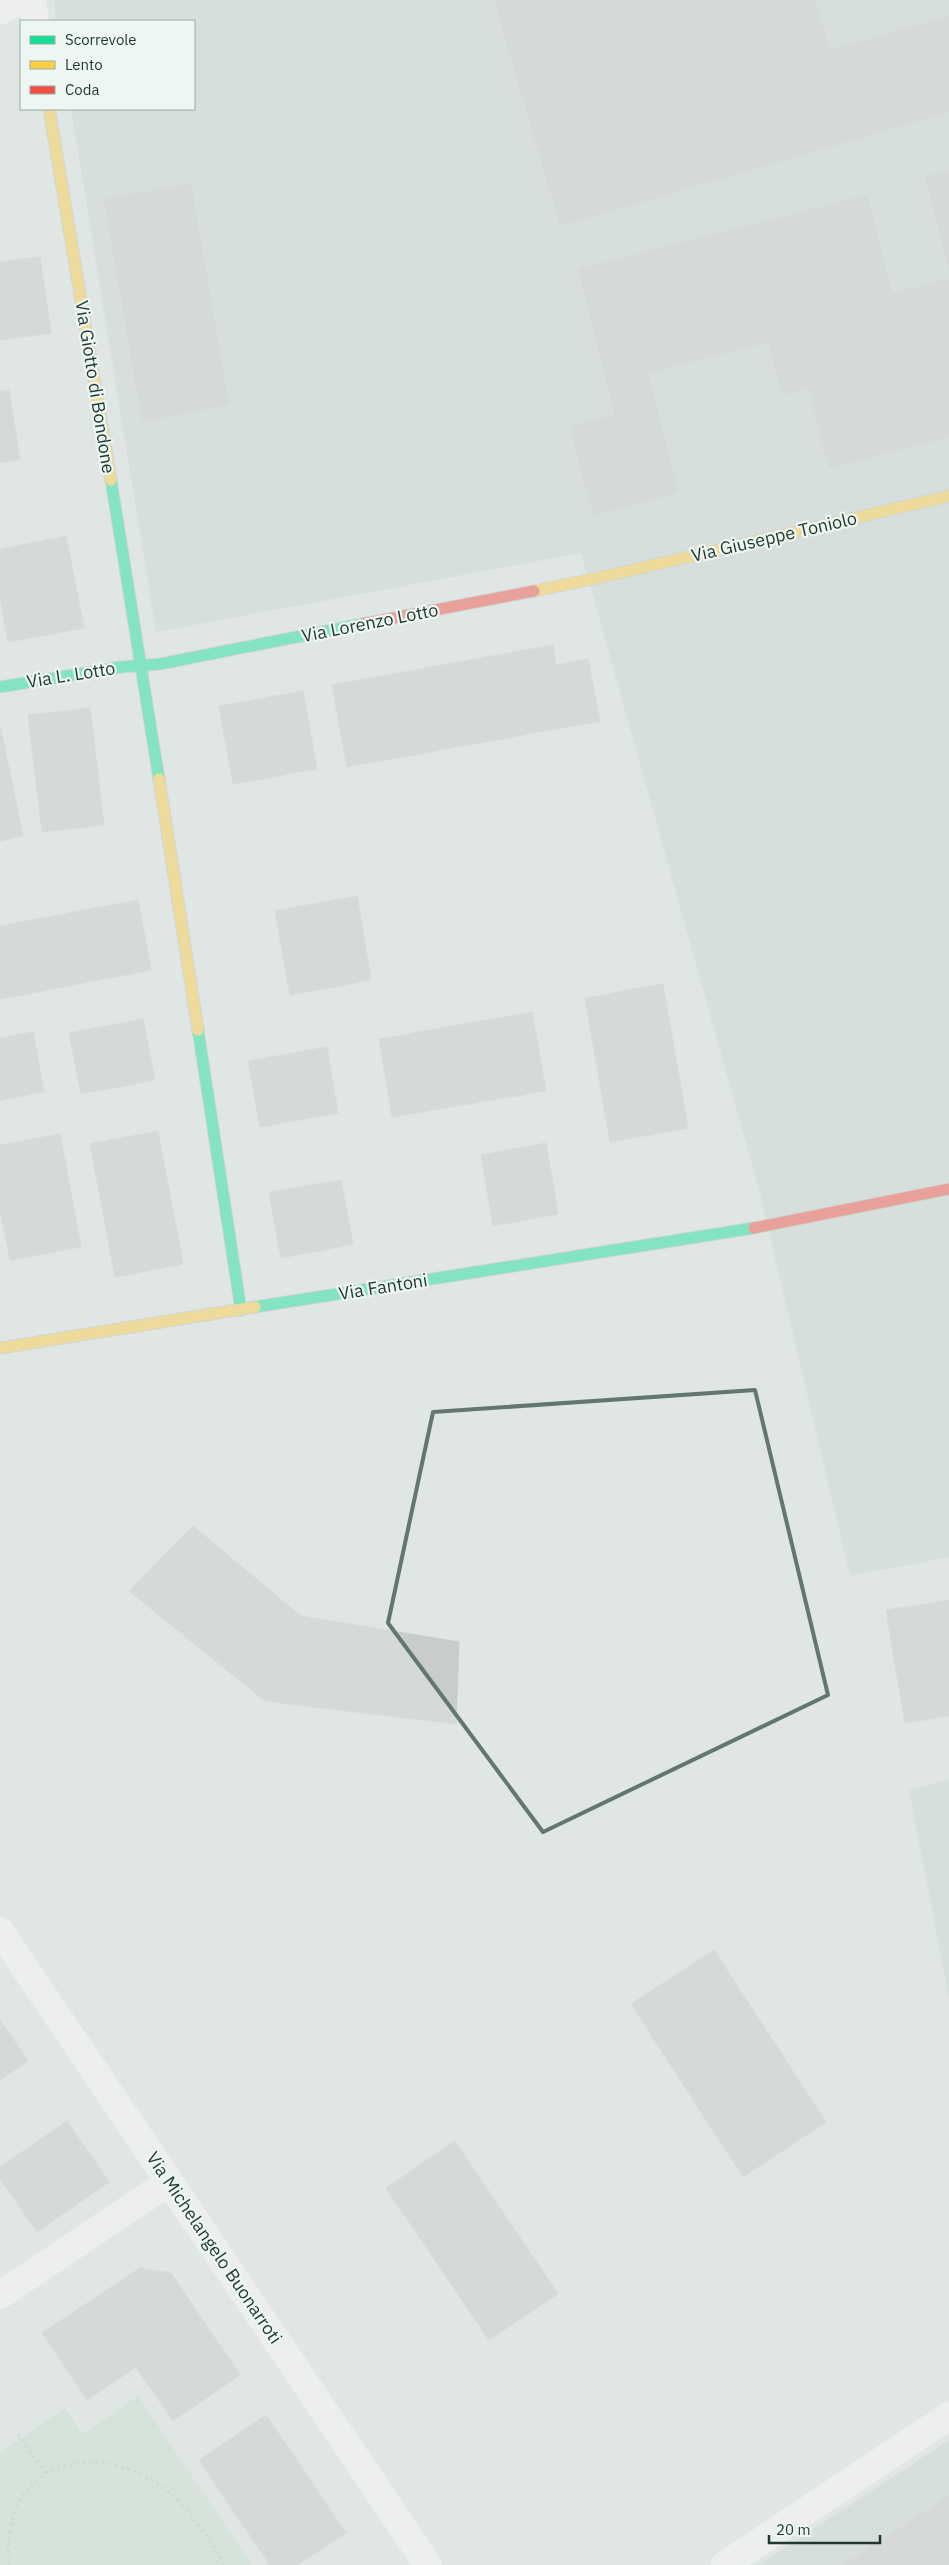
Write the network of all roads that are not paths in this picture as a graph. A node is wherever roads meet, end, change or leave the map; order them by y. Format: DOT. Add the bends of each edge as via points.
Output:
graph roads {
  1 [pos="20,0"];
  2 [pos="32,0"];
  3 [pos="0,10"];
  4 [pos="35,20"];
  5 [pos="49,110"];
  6 [pos="949,496"];
  7 [pos="598,578"];
  8 [pos="142,666"];
  9 [pos="0,687"];
  10 [pos="949,1190"];
  11 [pos="241,1310"];
  12 [pos="0,1348"];
  13 [pos="0,1931"];
  14 [pos="170,2182"];
  15 [pos="0,2295"];
  16 [pos="949,2416"];
  17 [pos="428,2565"];
  18 [pos="725,2565"];
  1 -- 3 [label="street"];
  2 -- 4 [label="street"];
  5 -- 8 [label="street, Via Giotto di Bondone"];
  6 -- 7 [label="street, Via Giuseppe Toniolo"];
  7 -- 8 [label="street, Via Lorenzo Lotto"];
  8 -- 9 [label="street, Via L. Lotto"];
  8 -- 11 [label="street, Via Giotto di Bondone"];
  10 -- 11 [label="street, Via Fantoni" via="767,1226"];
  11 -- 12 [label="street, Via Fantoni"];
  13 -- 14 [label="street, Via Michelangelo Buonarroti"];
  14 -- 15 [label="street"];
  14 -- 17 [label="street, Via Michelangelo Buonarroti"];
  16 -- 18 [label="street"];
}
